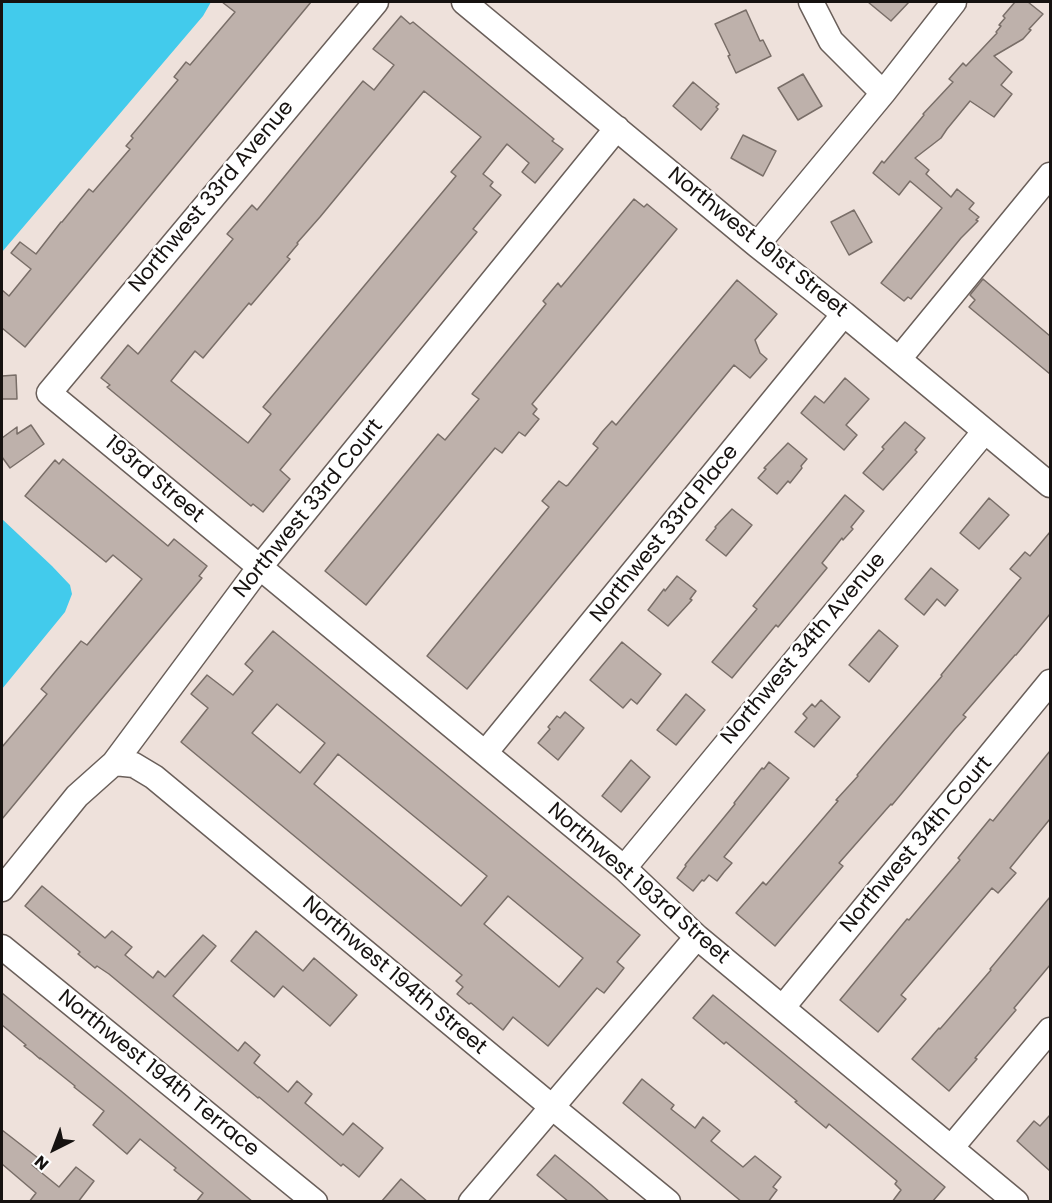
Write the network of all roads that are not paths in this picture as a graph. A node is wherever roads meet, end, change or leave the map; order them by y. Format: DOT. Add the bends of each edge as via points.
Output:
graph roads {
  1 [pos="376,2"];
  2 [pos="464,2"];
  3 [pos="811,2"];
  4 [pos="954,2"];
  5 [pos="883,93"];
  6 [pos="617,129"];
  7 [pos="1050,175"];
  8 [pos="757,245"];
  9 [pos="844,314"];
  10 [pos="899,359"];
  11 [pos="49,393"];
  12 [pos="985,431"];
  13 [pos="1050,485"];
  14 [pos="260,568"];
  15 [pos="1050,682"];
  16 [pos="485,753"];
  17 [pos="114,763"];
  18 [pos="624,868"];
  19 [pos="2,889"];
  20 [pos="697,937"];
  21 [pos="2,947"];
  22 [pos="783,1007"];
  23 [pos="1050,1030"];
  24 [pos="552,1107"];
  25 [pos="951,1148"];
  26 [pos="315,1202"];
  27 [pos="471,1202"];
  28 [pos="668,1202"];
  29 [pos="1016,1202"];
  1 -- 11 [label="street, Northwest 33rd Avenue"];
  2 -- 6 [label="street, Northwest 191st Street"];
  3 -- 5 [label="street" via="831,41"];
  4 -- 5 [label="street"];
  5 -- 8 [label="street"];
  6 -- 8 [label="street, Northwest 191st Street"];
  6 -- 14 [label="street, Northwest 33rd Court"];
  7 -- 10 [label="street"];
  8 -- 9 [label="street, Northwest 191st Street"];
  9 -- 10 [label="street, Northwest 191st Street"];
  9 -- 16 [label="street, Northwest 33rd Place"];
  10 -- 12 [label="street, Northwest 191st Street"];
  11 -- 14 [label="street, 193rd Street"];
  12 -- 13 [label="street, Northwest 191st Street"];
  12 -- 18 [label="street, Northwest 34th Avenue"];
  14 -- 16 [label="street, Northwest 193rd Street"];
  14 -- 17 [label="street, Northwest 33rd Court"];
  15 -- 22 [label="street, Northwest 34th Court"];
  16 -- 18 [label="street, Northwest 193rd Street"];
  17 -- 19 [label="street, Northwest 33rd Court" via="77,796"];
  17 -- 24 [label="street, Northwest 194th Street" via="134,765 154,777"];
  18 -- 20 [label="street, Northwest 193rd Street"];
  20 -- 22 [label="street, Northwest 193rd Street"];
  20 -- 24 [label="street"];
  21 -- 26 [label="street, Northwest 194th Terrace"];
  22 -- 25 [label="street, Northwest 193rd Street"];
  23 -- 25 [label="street"];
  24 -- 27 [label="street"];
  24 -- 28 [label="street, Northwest 194th Street"];
  25 -- 29 [label="street, Northwest 193rd Street"];
}
